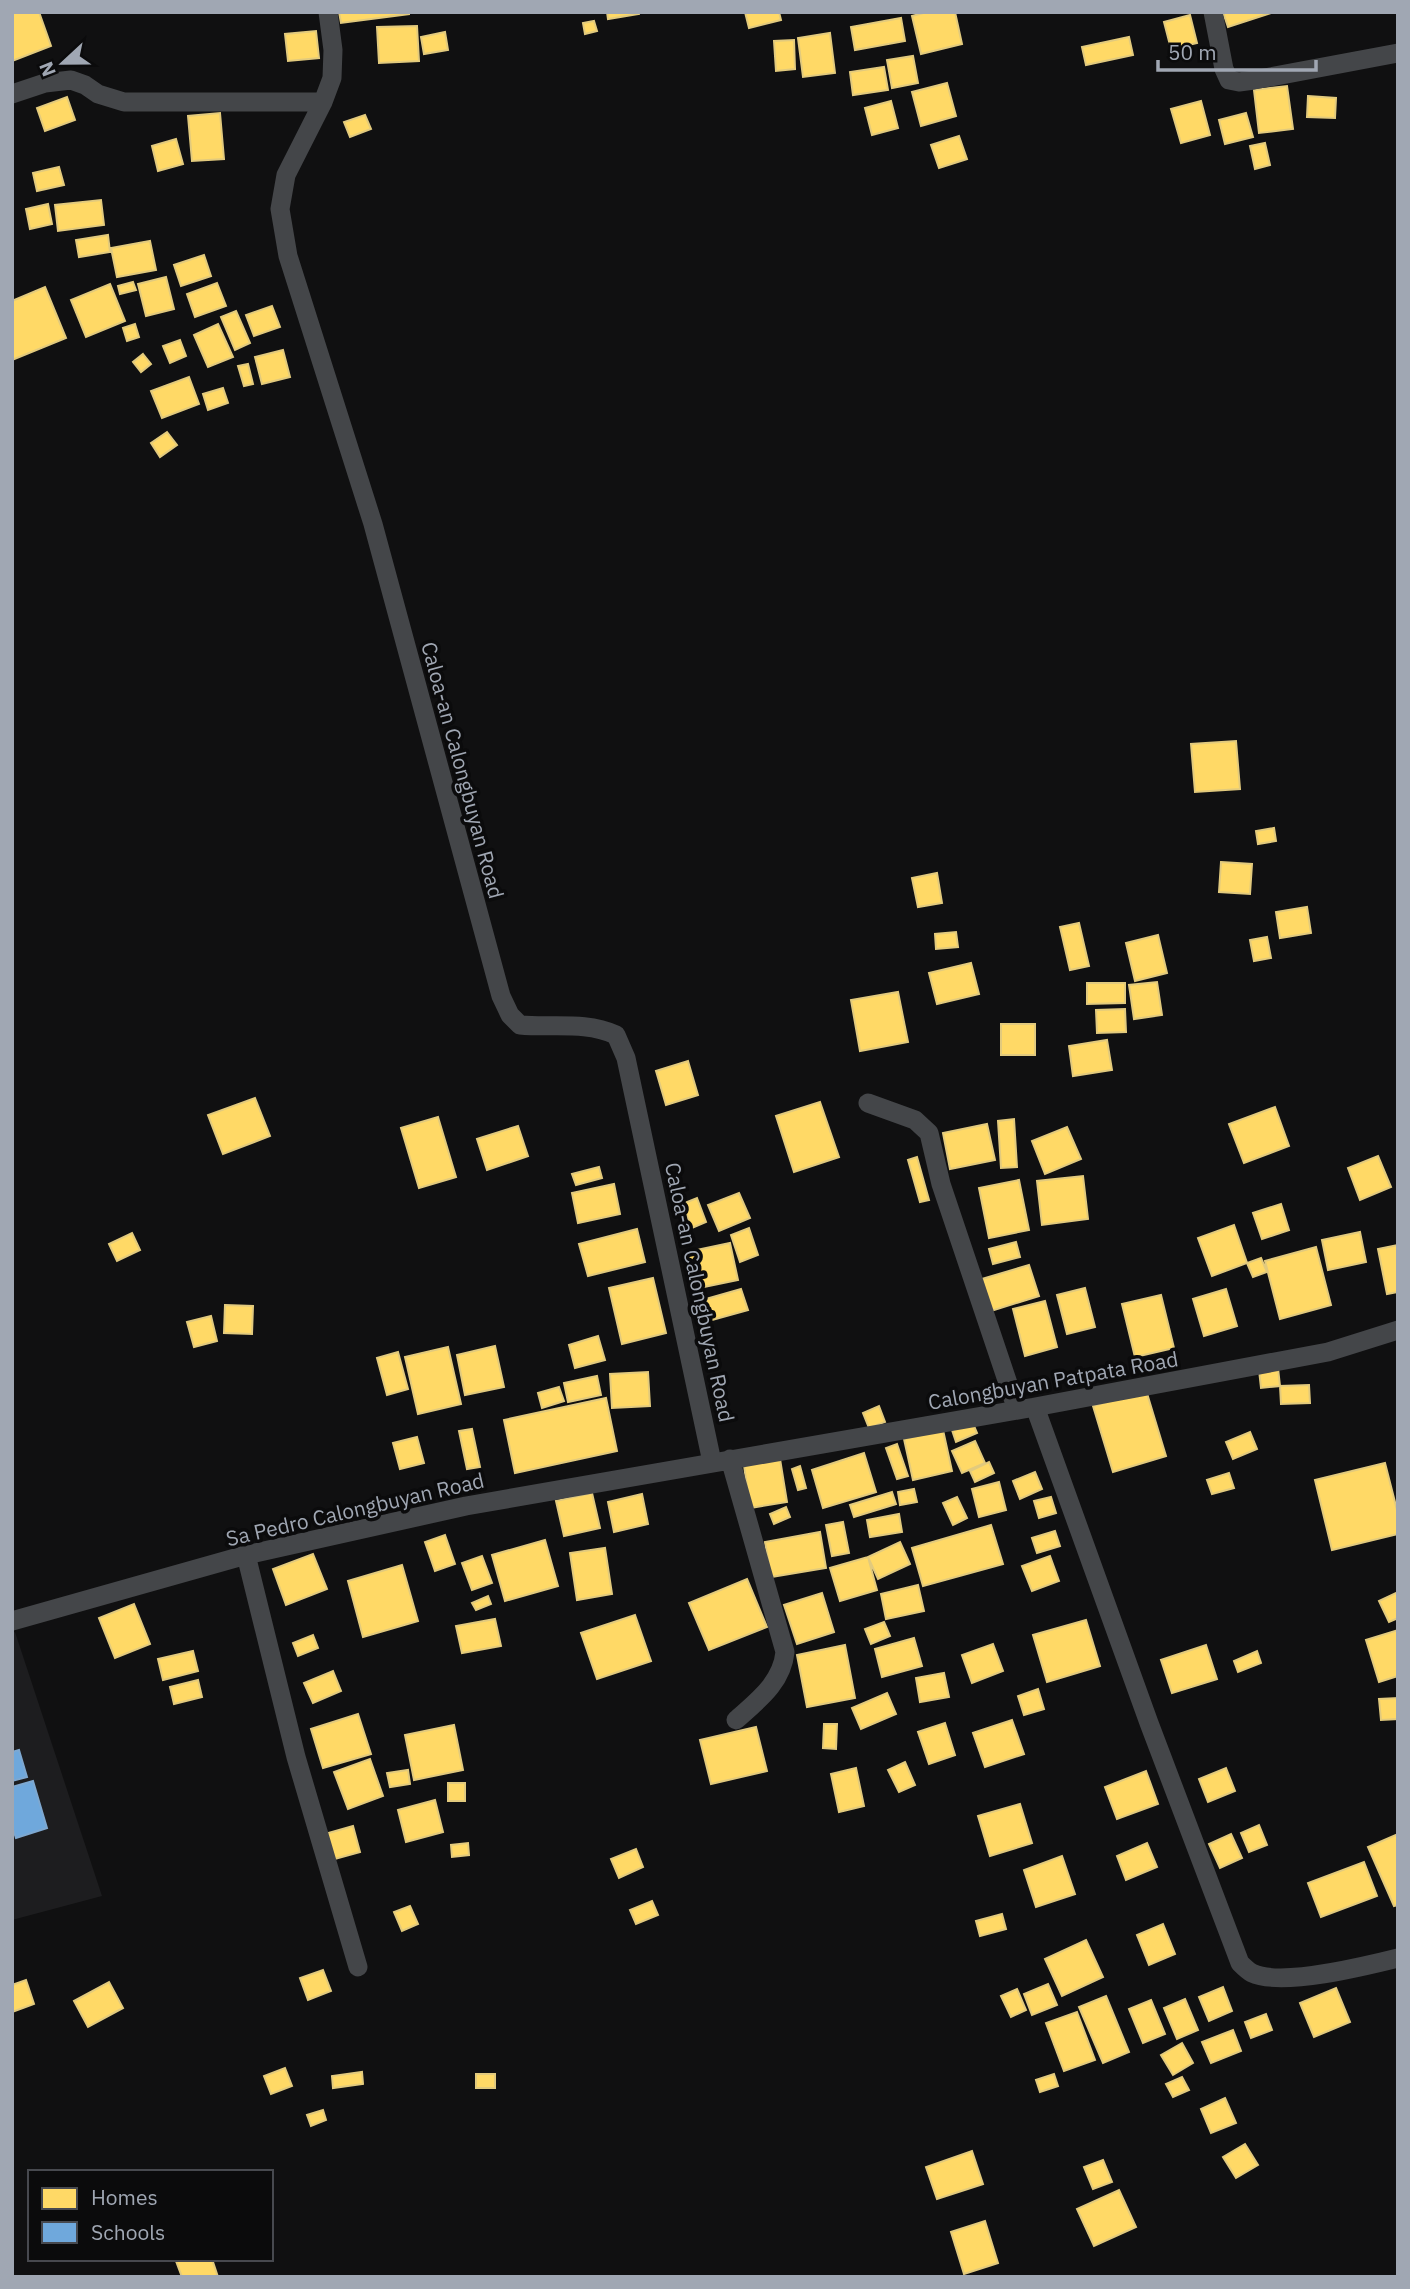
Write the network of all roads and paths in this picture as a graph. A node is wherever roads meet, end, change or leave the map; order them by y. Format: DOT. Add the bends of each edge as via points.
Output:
graph roads {
  1 [pos="328,12"];
  2 [pos="1213,12"];
  3 [pos="1398,53"];
  4 [pos="12,94"];
  5 [pos="323,102"];
  6 [pos="868,1103"];
  7 [pos="1398,1330"];
  8 [pos="1026,1409"];
  9 [pos="721,1460"];
  10 [pos="246,1555"];
  11 [pos="12,1621"];
  12 [pos="736,1720"];
  13 [pos="1398,1958"];
  14 [pos="358,1967"];
  1 -- 5 [label="street, Caloa-an Calongbuyan Road" via="332,78"];
  2 -- 3 [label="street" via="1229,80 1254,80"];
  4 -- 5 [label="street" via="71,80 124,102"];
  5 -- 9 [label="street, Caloa-an Calongbuyan Road" via="286,176 279,209 288,256 373,524 501,996 520,1026 577,1025 616,1035 626,1058"];
  6 -- 8 [label="street" via="915,1120 929,1133 941,1185"];
  7 -- 8 [label="street, Calongbuyan Patpata Road" via="1328,1352"];
  8 -- 9 [label="street, Calongbuyan Patpata Road"];
  8 -- 13 [label="street" via="1240,1963 1252,1973 1272,1977 1323,1973"];
  9 -- 10 [label="street, Sa Pedro Calongbuyan Road" via="466,1506"];
  9 -- 12 [label="street" via="785,1652 784,1664 770,1689"];
  10 -- 11 [label="street, Sa Pedro Calongbuyan Road"];
  10 -- 14 [label="street" via="296,1757"];
}
